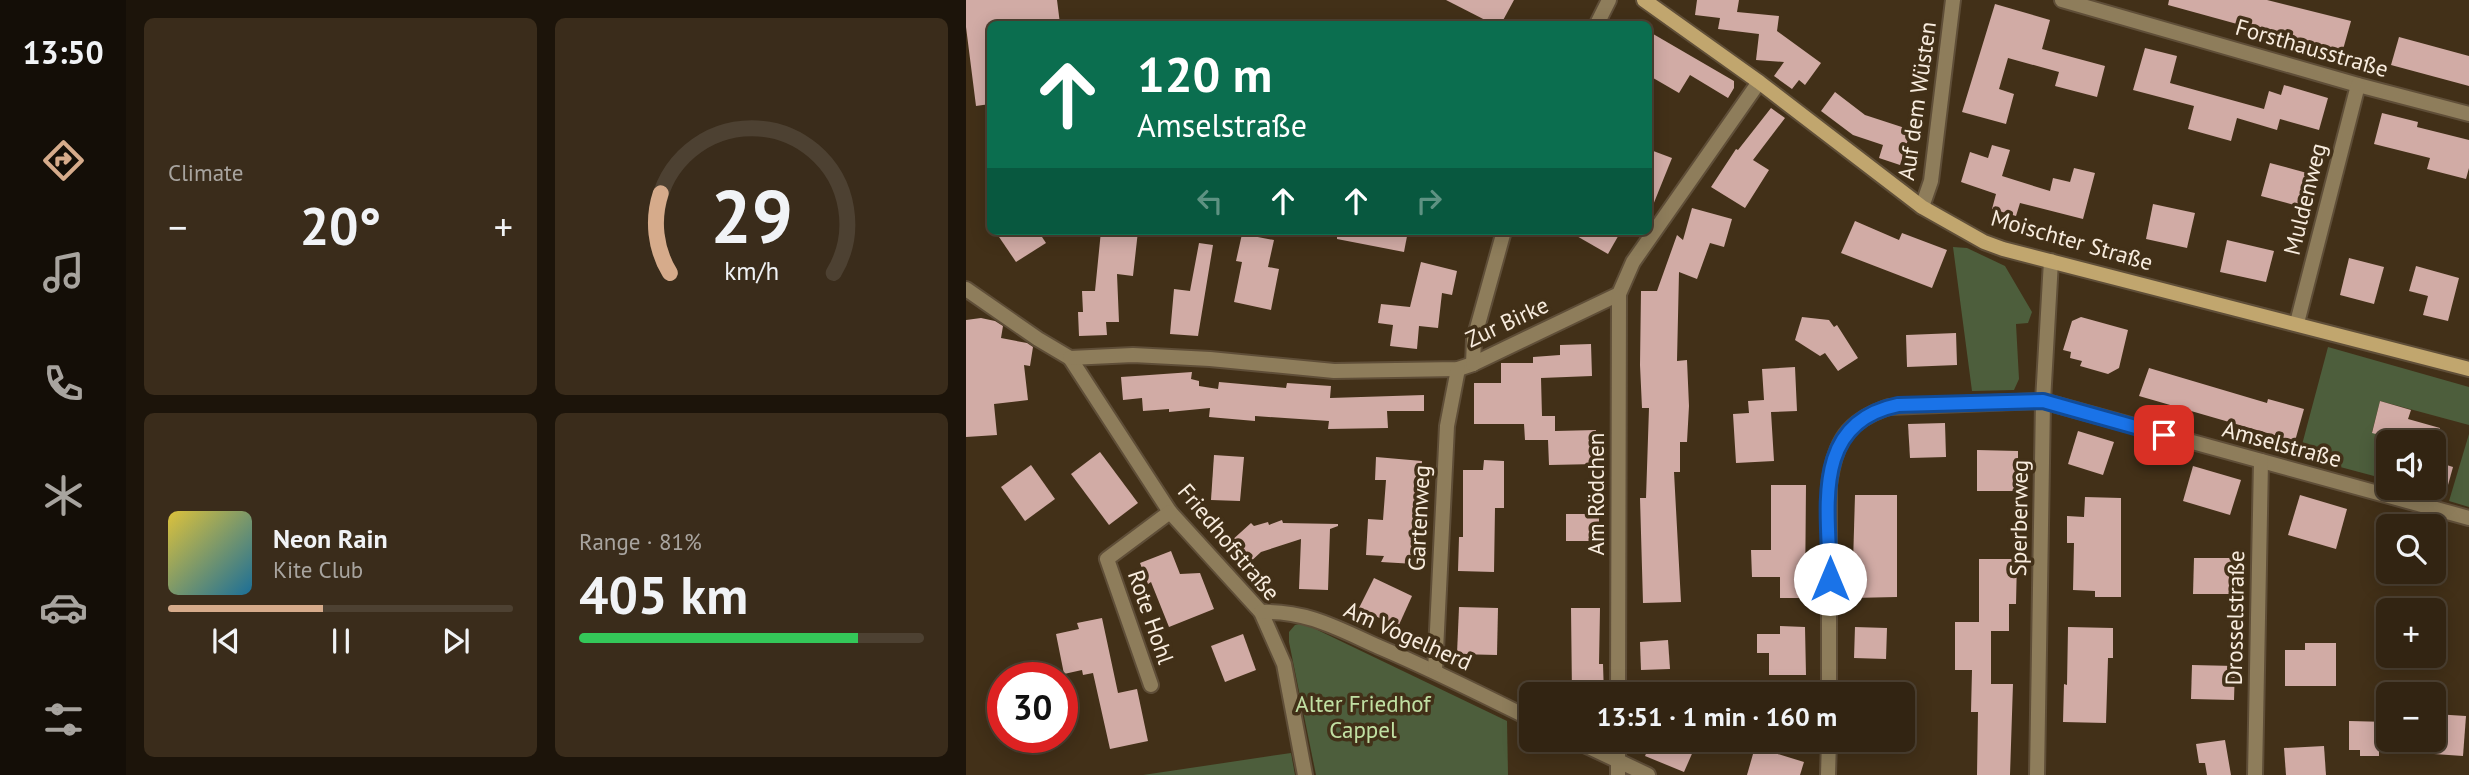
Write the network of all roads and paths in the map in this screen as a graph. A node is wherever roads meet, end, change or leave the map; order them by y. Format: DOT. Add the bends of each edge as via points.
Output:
graph roads {
  1 [pos="1609,0"];
  2 [pos="1644,0"];
  3 [pos="1953,0"];
  4 [pos="2062,0"];
  5 [pos="1598,21"];
  6 [pos="1759,82"];
  7 [pos="2358,85"];
  8 [pos="2469,114"];
  9 [pos="1922,207"];
  10 [pos="1503,235"];
  11 [pos="1652,235"];
  12 [pos="1652,235"];
  13 [pos="2051,261"];
  14 [pos="966,289"];
  15 [pos="1619,294"];
  16 [pos="2297,323"];
  17 [pos="1070,358"];
  18 [pos="1472,364"];
  19 [pos="1458,369"];
  20 [pos="2469,369"];
  21 [pos="2043,401"];
  22 [pos="2261,461"];
  23 [pos="1170,512"];
  24 [pos="2469,518"];
  25 [pos="1261,612"];
  26 [pos="1435,671"];
  27 [pos="1618,682"];
  28 [pos="1829,682"];
  29 [pos="1151,685"];
  30 [pos="1519,713"];
  31 [pos="1592,752"];
  32 [pos="1829,752"];
  33 [pos="1618,769"];
  34 [pos="1305,775"];
  35 [pos="1648,775"];
  36 [pos="1828,775"];
  37 [pos="2037,775"];
  38 [pos="2255,775"];
  1 -- 5 [label="street"];
  2 -- 6 [label="street, Moischter Straße"];
  3 -- 9 [label="street, Auf dem Wüsten" via="1931,181"];
  4 -- 7 [label="street, Forsthausstraße"];
  6 -- 9 [label="street, Moischter Straße"];
  6 -- 12 [label="street"];
  7 -- 8 [label="street, Forsthausstraße"];
  7 -- 16 [label="street, Muldenweg"];
  9 -- 13 [label="street, Moischter Straße" via="1984,242"];
  10 -- 18 [label="street" via="1474,339"];
  11 -- 15 [label="street"];
  13 -- 16 [label="street, Moischter Straße"];
  13 -- 21 [label="street, Sperberweg"];
  14 -- 17 [label="street, Friedhofstraße"];
  15 -- 18 [label="street, Zur Birke"];
  15 -- 27 [label="street, Am Rödchen"];
  16 -- 20 [label="street, Moischter Straße"];
  17 -- 19 [label="street, Zur Birke" via="1133,355 1334,371"];
  17 -- 23 [label="street, Friedhofstraße"];
  18 -- 19 [label="street, Zur Birke"];
  19 -- 26 [label="street, Gartenweg" via="1447,426"];
  21 -- 22 [label="street, Amselstraße"];
  21 -- 28 [label="street, Amselstraße" via="1898,405 1857,421 1843,436 1829,485"];
  21 -- 37 [label="street, Sperberweg"];
  22 -- 24 [label="street, Amselstraße"];
  22 -- 38 [label="street, Drosselstraße"];
  23 -- 25 [label="street, Friedhofstraße"];
  23 -- 29 [label="street, Rote Hohl" via="1107,559"];
  25 -- 26 [label="street, Am Vogelherd" via="1285,611 1316,620"];
  25 -- 34 [label="street, Friedhofstraße" via="1284,664"];
  26 -- 30 [label="street, Am Vogelherd"];
  31 -- 33 [label="street"];
  32 -- 36 [label="street"];
  33 -- 35 [label="street"];
}
